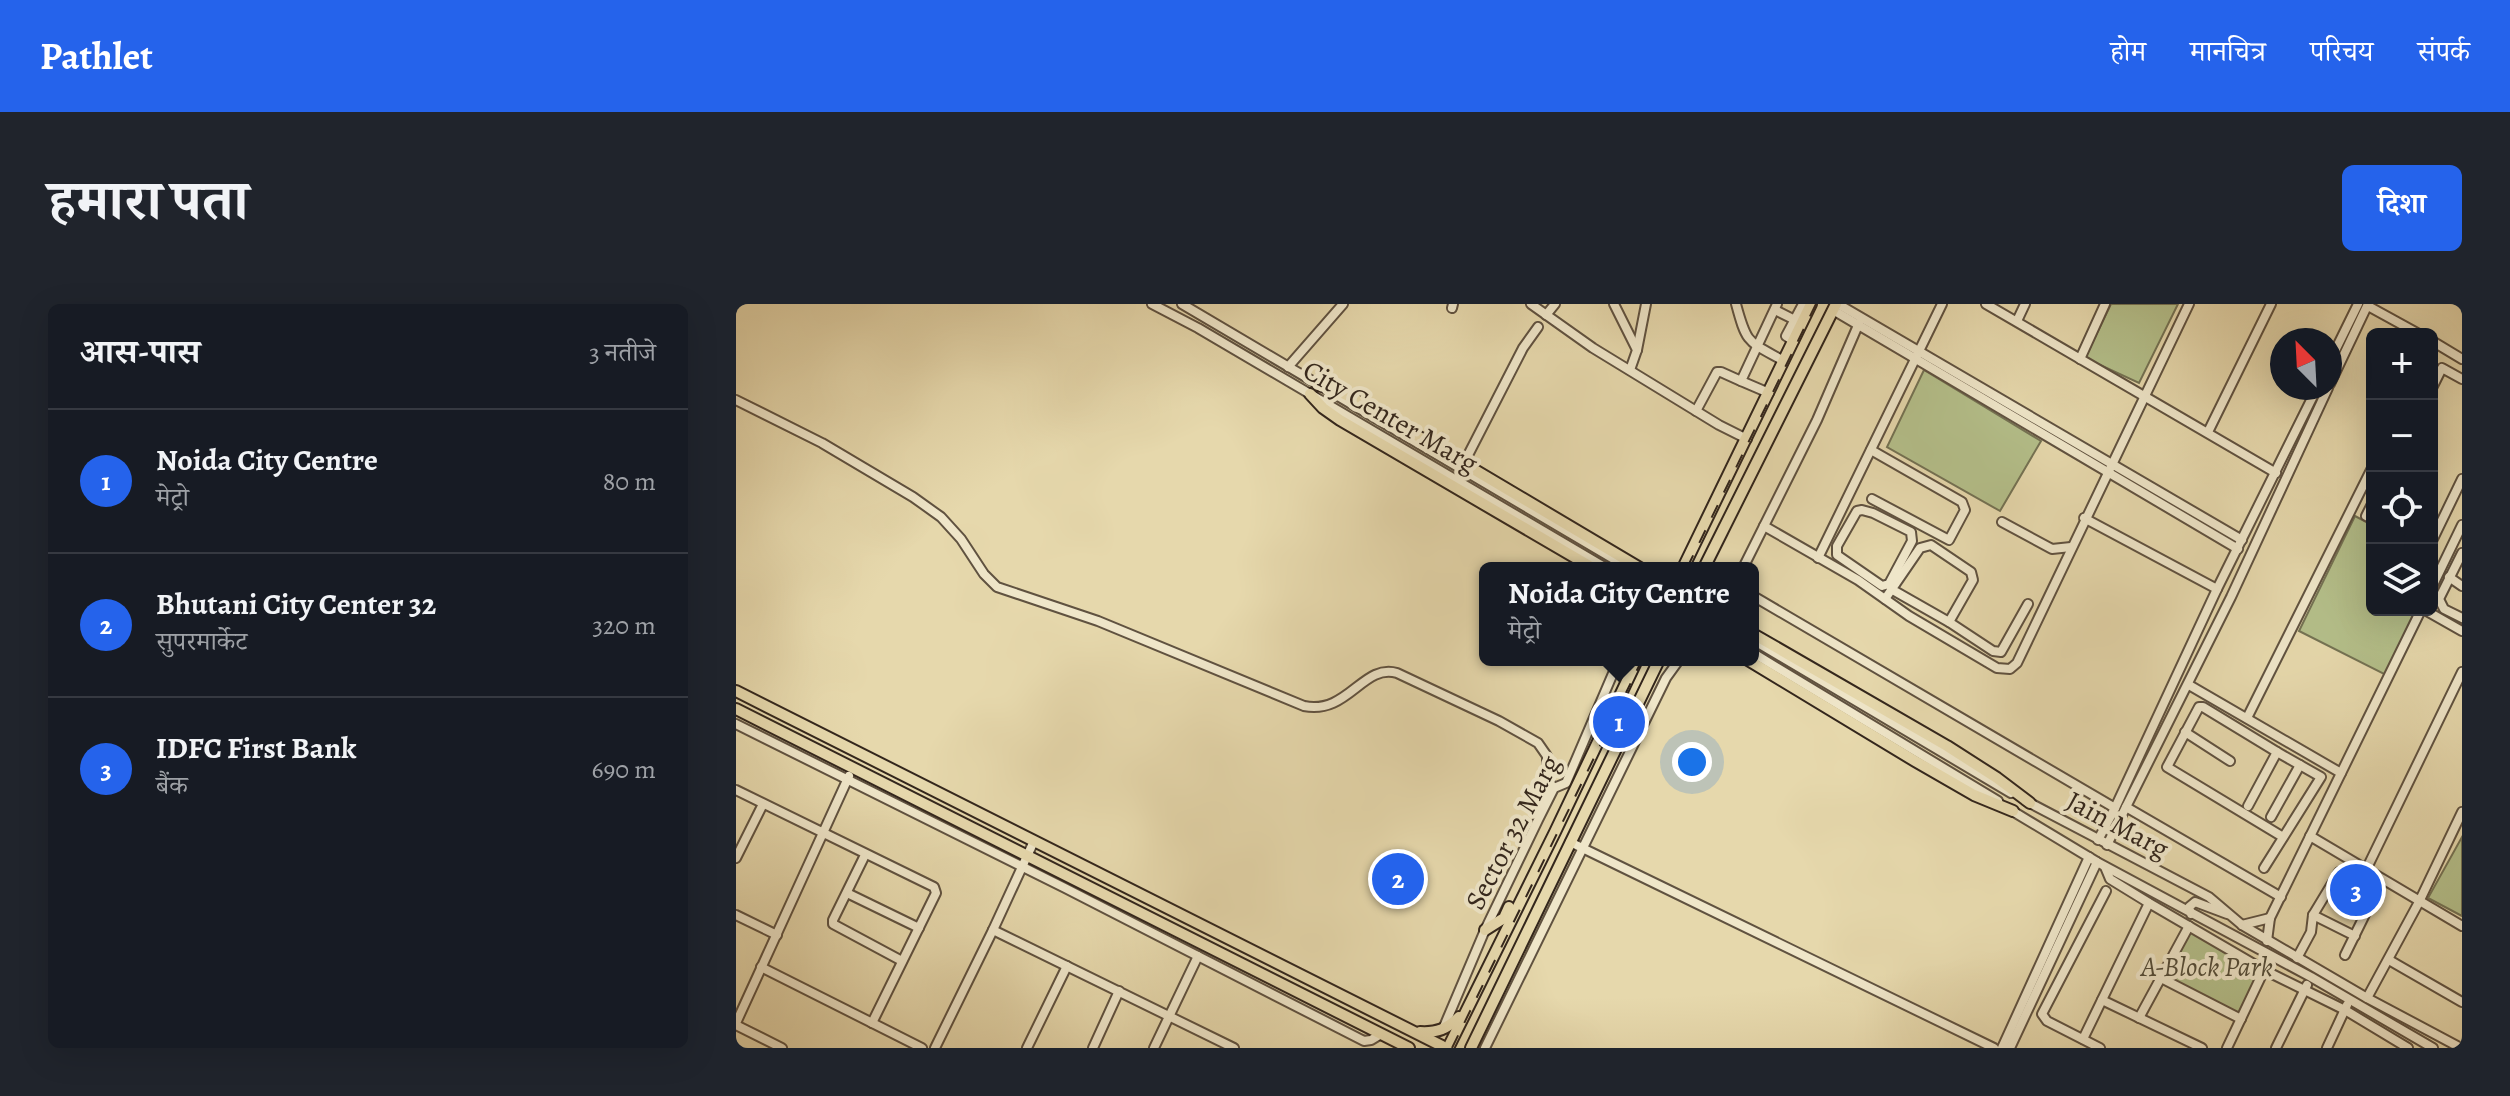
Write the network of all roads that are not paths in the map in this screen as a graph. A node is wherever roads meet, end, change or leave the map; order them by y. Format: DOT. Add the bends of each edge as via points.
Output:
graph roads {
  1 [pos="1152,304"];
  2 [pos="1182,304"];
  3 [pos="1208,304"];
  4 [pos="1343,304"];
  5 [pos="1531,304"];
  6 [pos="1555,304"];
  7 [pos="1614,304"];
  8 [pos="1646,304"];
  9 [pos="1736,304"];
  10 [pos="1803,304"];
  11 [pos="1811,304"];
  12 [pos="1942,304"];
  13 [pos="1986,304"];
  14 [pos="2025,304"];
  15 [pos="2105,304"];
  16 [pos="2189,304"];
  17 [pos="2271,304"];
  18 [pos="2365,305"];
  19 [pos="1836,306"];
  20 [pos="1776,307"];
  21 [pos="1546,315"];
  22 [pos="1203,316"];
  23 [pos="1801,318"];
  24 [pos="2017,321"];
  25 [pos="1860,322"];
  26 [pos="1827,324"];
  27 [pos="1538,327"];
  28 [pos="2408,328"];
  29 [pos="2342,342"];
  30 [pos="1758,346"];
  31 [pos="2438,346"];
  32 [pos="1637,350"];
  33 [pos="1918,356"];
  34 [pos="2342,357"];
  35 [pos="2080,359"];
  36 [pos="2462,359"];
  37 [pos="1784,361"];
  38 [pos="1288,367"];
  39 [pos="1630,370"];
  40 [pos="2438,376"];
  41 [pos="2462,379"];
  42 [pos="1741,381"];
  43 [pos="1318,385"];
  44 [pos="1770,391"];
  45 [pos="1310,394"];
  46 [pos="2144,395"];
  47 [pos="736,400"];
  48 [pos="1789,400"];
  49 [pos="2311,400"];
  50 [pos="2322,400"];
  51 [pos="1696,411"];
  52 [pos="2208,432"];
  53 [pos="1747,439"];
  54 [pos="1871,450"];
  55 [pos="1464,463"];
  56 [pos="2110,466"];
  57 [pos="2370,472"];
  58 [pos="2276,473"];
  59 [pos="2462,479"];
  60 [pos="1873,513"];
  61 [pos="2084,518"];
  62 [pos="2002,522"];
  63 [pos="2462,525"];
  64 [pos="1764,526"];
  65 [pos="2438,529"];
  66 [pos="2240,544"];
  67 [pos="2071,547"];
  68 [pos="2252,549"];
  69 [pos="2462,553"];
  70 [pos="1818,558"];
  71 [pos="1583,562"];
  72 [pos="1596,562"];
  73 [pos="1619,562"];
  74 [pos="1630,562"];
  75 [pos="1685,562"];
  76 [pos="1708,562"];
  77 [pos="1746,562"];
  78 [pos="2438,575"];
  79 [pos="2449,577"];
  80 [pos="2462,586"];
  81 [pos="1891,589"];
  82 [pos="2217,589"];
  83 [pos="1885,599"];
  84 [pos="1759,600"];
  85 [pos="2028,604"];
  86 [pos="2420,616"];
  87 [pos="2434,616"];
  88 [pos="2462,618"];
  89 [pos="1949,622"];
  90 [pos="2462,631"];
  91 [pos="1759,637"];
  92 [pos="1759,644"];
  93 [pos="1759,657"];
  94 [pos="1621,666"];
  95 [pos="1634,666"];
  96 [pos="1656,666"];
  97 [pos="1675,666"];
  98 [pos="1758,666"];
  99 [pos="2462,672"];
  100 [pos="2189,685"];
  101 [pos="736,691"];
  102 [pos="736,710"];
  103 [pos="2247,718"];
  104 [pos="736,724"];
  105 [pos="2167,728"];
  106 [pos="2184,734"];
  107 [pos="2277,752"];
  108 [pos="2230,761"];
  109 [pos="2300,765"];
  110 [pos="853,768"];
  111 [pos="2341,773"];
  112 [pos="847,780"];
  113 [pos="1554,788"];
  114 [pos="736,790"];
  115 [pos="2030,803"];
  116 [pos="763,804"];
  117 [pos="2248,806"];
  118 [pos="2126,807"];
  119 [pos="2115,808"];
  120 [pos="2013,811"];
  121 [pos="2462,812"];
  122 [pos="2271,817"];
  123 [pos="823,834"];
  124 [pos="2310,836"];
  125 [pos="2283,837"];
  126 [pos="2098,840"];
  127 [pos="1034,841"];
  128 [pos="1570,842"];
  129 [pos="2107,845"];
  130 [pos="1584,848"];
  131 [pos="865,855"];
  132 [pos="736,858"];
  133 [pos="1025,861"];
  134 [pos="2097,862"];
  135 [pos="2264,868"];
  136 [pos="1535,870"];
  137 [pos="2366,870"];
  138 [pos="2383,881"];
  139 [pos="2106,891"];
  140 [pos="2376,891"];
  141 [pos="847,893"];
  142 [pos="2281,897"];
  143 [pos="2419,902"];
  144 [pos="2149,903"];
  145 [pos="2192,914"];
  146 [pos="2228,914"];
  147 [pos="736,915"];
  148 [pos="2313,915"];
  149 [pos="2270,918"];
  150 [pos="2242,925"];
  151 [pos="2189,926"];
  152 [pos="2462,926"];
  153 [pos="919,928"];
  154 [pos="993,930"];
  155 [pos="1485,930"];
  156 [pos="777,935"];
  157 [pos="2355,936"];
  158 [pos="2267,941"];
  159 [pos="2345,955"];
  160 [pos="1198,956"];
  161 [pos="2271,957"];
  162 [pos="2297,958"];
  163 [pos="2389,960"];
  164 [pos="902,961"];
  165 [pos="1067,966"];
  166 [pos="761,967"];
  167 [pos="2264,970"];
  168 [pos="2311,977"];
  169 [pos="2161,978"];
  170 [pos="2305,989"];
  171 [pos="1119,991"];
  172 [pos="2367,998"];
  173 [pos="2102,1000"];
  174 [pos="2350,1000"];
  175 [pos="2462,1002"];
  176 [pos="1468,1006"];
  177 [pos="2345,1010"];
  178 [pos="1169,1016"];
  179 [pos="2139,1018"];
  180 [pos="2241,1019"];
  181 [pos="872,1023"];
  182 [pos="736,1024"];
  183 [pos="1442,1030"];
  184 [pos="1414,1032"];
  185 [pos="1381,1034"];
  186 [pos="2410,1035"];
  187 [pos="2083,1039"];
  188 [pos="777,1047"];
  189 [pos="2405,1047"];
  190 [pos="922,1048"];
  191 [pos="935,1048"];
  192 [pos="1027,1048"];
  193 [pos="1093,1048"];
  194 [pos="1154,1048"];
  195 [pos="1234,1048"];
  196 [pos="1408,1048"];
  197 [pos="1445,1048"];
  198 [pos="1471,1048"];
  199 [pos="1485,1048"];
  200 [pos="1994,1048"];
  201 [pos="2002,1048"];
  202 [pos="2010,1048"];
  203 [pos="2100,1048"];
  204 [pos="2202,1048"];
  205 [pos="2227,1048"];
  206 [pos="2276,1048"];
  207 [pos="2327,1048"];
  208 [pos="2433,1048"];
  209 [pos="2461,1048"];
  1 -- 45 [label="street, City Center Marg"];
  2 -- 22 [label="street, City Center Marg"];
  3 -- 22 [label="street"];
  4 -- 38 [label="street"];
  5 -- 21 [label="street"];
  6 -- 21 [label="street"];
  7 -- 32 [label="street"];
  8 -- 32 [label="street"];
  9 -- 30 [label="street" via="1745,335"];
  10 -- 23 [label="street"];
  11 -- 23 [label="main road"];
  12 -- 33 [label="street"];
  13 -- 24 [label="street"];
  14 -- 24 [label="street"];
  15 -- 35 [label="street"];
  16 -- 46 [label="street"];
  17 -- 52 [label="street"];
  18 -- 28 [label="street"];
  18 -- 29 [label="street"];
  18 -- 34 [label="street"];
  19 -- 25 [label="street"];
  19 -- 26 [label="main road"];
  20 -- 23 [label="street"];
  20 -- 30 [label="street"];
  21 -- 39 [label="street"];
  22 -- 38 [label="street, City Center Marg"];
  23 -- 26 [label="main road" via="1804,343"];
  23 -- 37 [label="main road"];
  24 -- 35 [label="street"];
  25 -- 33 [label="street"];
  25 -- 64 [label="street"];
  26 -- 48 [label="main road"];
  27 -- 55 [label="street"];
  30 -- 37 [label="street"];
  30 -- 42 [label="street"];
  31 -- 36 [label="street"];
  32 -- 39 [label="street"];
  33 -- 54 [label="street"];
  33 -- 56 [label="street"];
  35 -- 46 [label="street"];
  37 -- 44 [label="main road"];
  38 -- 43 [label="street, City Center Marg"];
  39 -- 51 [label="street"];
  40 -- 41 [label="street" via="2442,368"];
  42 -- 44 [label="street"];
  42 -- 51 [label="street" via="1717,372"];
  43 -- 55 [label="main road" via="1362,403"];
  43 -- 73 [label="street, City Center Marg"];
  44 -- 48 [label="main road" via="1796,353 1801,362 1788,389"];
  44 -- 53 [label="main road"];
  45 -- 71 [label="main road" via="1340,420"];
  45 -- 72 [label="street, City Center Marg"];
  46 -- 52 [label="street"];
  46 -- 56 [label="street"];
  47 -- 113 [label="street" via="822,443 941,517 997,587 1098,621 1317,709 1373,675 1397,673 1538,743 1547,756 1547,780"];
  48 -- 76 [label="main road"];
  49 -- 58 [label="street"];
  50 -- 68 [label="street"];
  51 -- 53 [label="street"];
  52 -- 58 [label="street"];
  53 -- 75 [label="main road"];
  54 -- 60 [label="street" via="1962,502 1965,510 1949,540 1876,501"];
  54 -- 70 [label="street"];
  55 -- 74 [label="main road"];
  56 -- 61 [label="street"];
  56 -- 66 [label="street"];
  57 -- 103 [label="street"];
  58 -- 66 [label="street"];
  59 -- 65 [label="street"];
  60 -- 60 [label="street" via="1911,532 1912,541 1889,584 1882,586 1837,555 1857,511"];
  61 -- 67 [label="street"];
  61 -- 82 [label="street"];
  62 -- 67 [label="street" via="2052,549"];
  63 -- 78 [label="street"];
  64 -- 70 [label="street"];
  64 -- 77 [label="street"];
  66 -- 68 [label="street"];
  66 -- 82 [label="street"];
  67 -- 83 [label="street" via="2010,669 1997,668"];
  68 -- 100 [label="street"];
  69 -- 79 [label="street"];
  70 -- 83 [label="street"];
  79 -- 80 [label="street"];
  79 -- 88 [label="street" via="2440,603"];
  81 -- 83 [label="street"];
  81 -- 89 [label="street"];
  81 -- 89 [label="street" via="1920,548 1931,545 1971,572 1973,580"];
  82 -- 119 [label="street"];
  84 -- 119 [label="street"];
  85 -- 89 [label="street" via="2001,652"];
  86 -- 111 [label="street"];
  87 -- 90 [label="street"];
  91 -- 115 [label="main road" via="1947,746"];
  92 -- 115 [label="street, Jain Marg"];
  93 -- 120 [label="street, Jain Marg"];
  94 -- 113 [label="street, Sector 32 Marg" via="1614,671 1566,783"];
  95 -- 136 [label="main road"];
  96 -- 128 [label="main road"];
  97 -- 130 [label="street"];
  98 -- 120 [label="main road" via="1915,761"];
  99 -- 137 [label="street"];
  100 -- 103 [label="street"];
  100 -- 105 [label="street"];
  101 -- 127 [label="main road"];
  102 -- 110 [label="main road"];
  103 -- 111 [label="street"];
  104 -- 112 [label="street"];
  105 -- 106 [label="street"];
  105 -- 118 [label="street"];
  106 -- 107 [label="street" via="2196,709 2203,707"];
  106 -- 108 [label="street"];
  106 -- 125 [label="street" via="2167,767"];
  107 -- 109 [label="street"];
  107 -- 117 [label="street"];
  109 -- 122 [label="street"];
  109 -- 125 [label="street" via="2321,777"];
  110 -- 112 [label="street"];
  110 -- 133 [label="main road"];
  111 -- 124 [label="street"];
  112 -- 123 [label="street"];
  112 -- 133 [label="street"];
  113 -- 155 [label="street, Sector 32 Marg"];
  114 -- 116 [label="street"];
  115 -- 126 [label="street, Jain Marg"];
  116 -- 123 [label="street"];
  116 -- 132 [label="street"];
  118 -- 129 [label="street"];
  118 -- 142 [label="street"];
  119 -- 126 [label="street"];
  120 -- 134 [label="street, Jain Marg"];
  121 -- 143 [label="street"];
  123 -- 131 [label="street"];
  123 -- 156 [label="street"];
  124 -- 137 [label="street"];
  124 -- 142 [label="street"];
  125 -- 135 [label="street"];
  126 -- 129 [label="street, Jain Marg"];
  127 -- 133 [label="street"];
  127 -- 184 [label="main road"];
  128 -- 130 [label="street"];
  128 -- 198 [label="main road"];
  129 -- 146 [label="street, Jain Marg" via="2209,897"];
  130 -- 199 [label="street"];
  130 -- 200 [label="street"];
  131 -- 141 [label="street"];
  131 -- 153 [label="street" via="934,887"];
  133 -- 154 [label="street"];
  133 -- 160 [label="street"];
  133 -- 185 [label="main road"];
  134 -- 144 [label="street" via="2110,879"];
  134 -- 145 [label="street, Jain Marg"];
  134 -- 201 [label="street"];
  134 -- 202 [label="street"];
  136 -- 155 [label="main road" via="1504,918"];
  136 -- 176 [label="main road"];
  137 -- 138 [label="street"];
  138 -- 140 [label="street"];
  138 -- 143 [label="street"];
  139 -- 187 [label="street" via="2042,1014"];
  140 -- 148 [label="street" via="2339,872"];
  140 -- 157 [label="street"];
  141 -- 153 [label="street"];
  141 -- 164 [label="street" via="833,924"];
  142 -- 149 [label="street"];
  143 -- 152 [label="street"];
  143 -- 163 [label="street"];
  144 -- 151 [label="street"];
  144 -- 173 [label="street"];
  145 -- 146 [label="street" via="2189,907 2195,902"];
  145 -- 161 [label="street, Jain Marg"];
  146 -- 150 [label="street, Jain Marg"];
  147 -- 156 [label="street"];
  148 -- 157 [label="street"];
  148 -- 162 [label="street" via="2311,932"];
  149 -- 150 [label="street"];
  149 -- 158 [label="street"];
  150 -- 158 [label="street, Jain Marg"];
  151 -- 167 [label="street"];
  151 -- 169 [label="street"];
  153 -- 164 [label="street"];
  154 -- 165 [label="street"];
  154 -- 191 [label="street"];
  155 -- 183 [label="street, Sector 32 Marg"];
  156 -- 166 [label="street"];
  157 -- 159 [label="street"];
  158 -- 162 [label="street, Jain Marg"];
  160 -- 178 [label="street"];
  160 -- 185 [label="street" via="1364,1041"];
  161 -- 167 [label="street"];
  161 -- 168 [label="street, Jain Marg"];
  162 -- 172 [label="street, Jain Marg"];
  163 -- 172 [label="street"];
  163 -- 175 [label="street"];
  164 -- 181 [label="street"];
  165 -- 171 [label="street"];
  165 -- 192 [label="street"];
  166 -- 181 [label="street"];
  166 -- 182 [label="street"];
  167 -- 170 [label="street"];
  167 -- 180 [label="street"];
  168 -- 170 [label="street"];
  168 -- 174 [label="street, Jain Marg"];
  169 -- 179 [label="street"];
  169 -- 180 [label="street"];
  170 -- 177 [label="street"];
  170 -- 206 [label="street"];
  171 -- 178 [label="street"];
  171 -- 193 [label="street"];
  172 -- 209 [label="street, Jain Marg"];
  173 -- 179 [label="street"];
  173 -- 187 [label="street"];
  174 -- 177 [label="street"];
  174 -- 186 [label="street, Jain Marg"];
  176 -- 183 [label="main road"];
  176 -- 197 [label="main road"];
  177 -- 189 [label="street"];
  177 -- 207 [label="street"];
  178 -- 194 [label="street"];
  178 -- 195 [label="street"];
  179 -- 204 [label="street"];
  180 -- 205 [label="street"];
  181 -- 190 [label="street"];
  182 -- 188 [label="street"];
  183 -- 184 [label="main road"];
  184 -- 197 [label="main road"];
  185 -- 196 [label="main road"];
  186 -- 189 [label="street"];
  186 -- 208 [label="street, Jain Marg"];
  187 -- 203 [label="street"];
}
